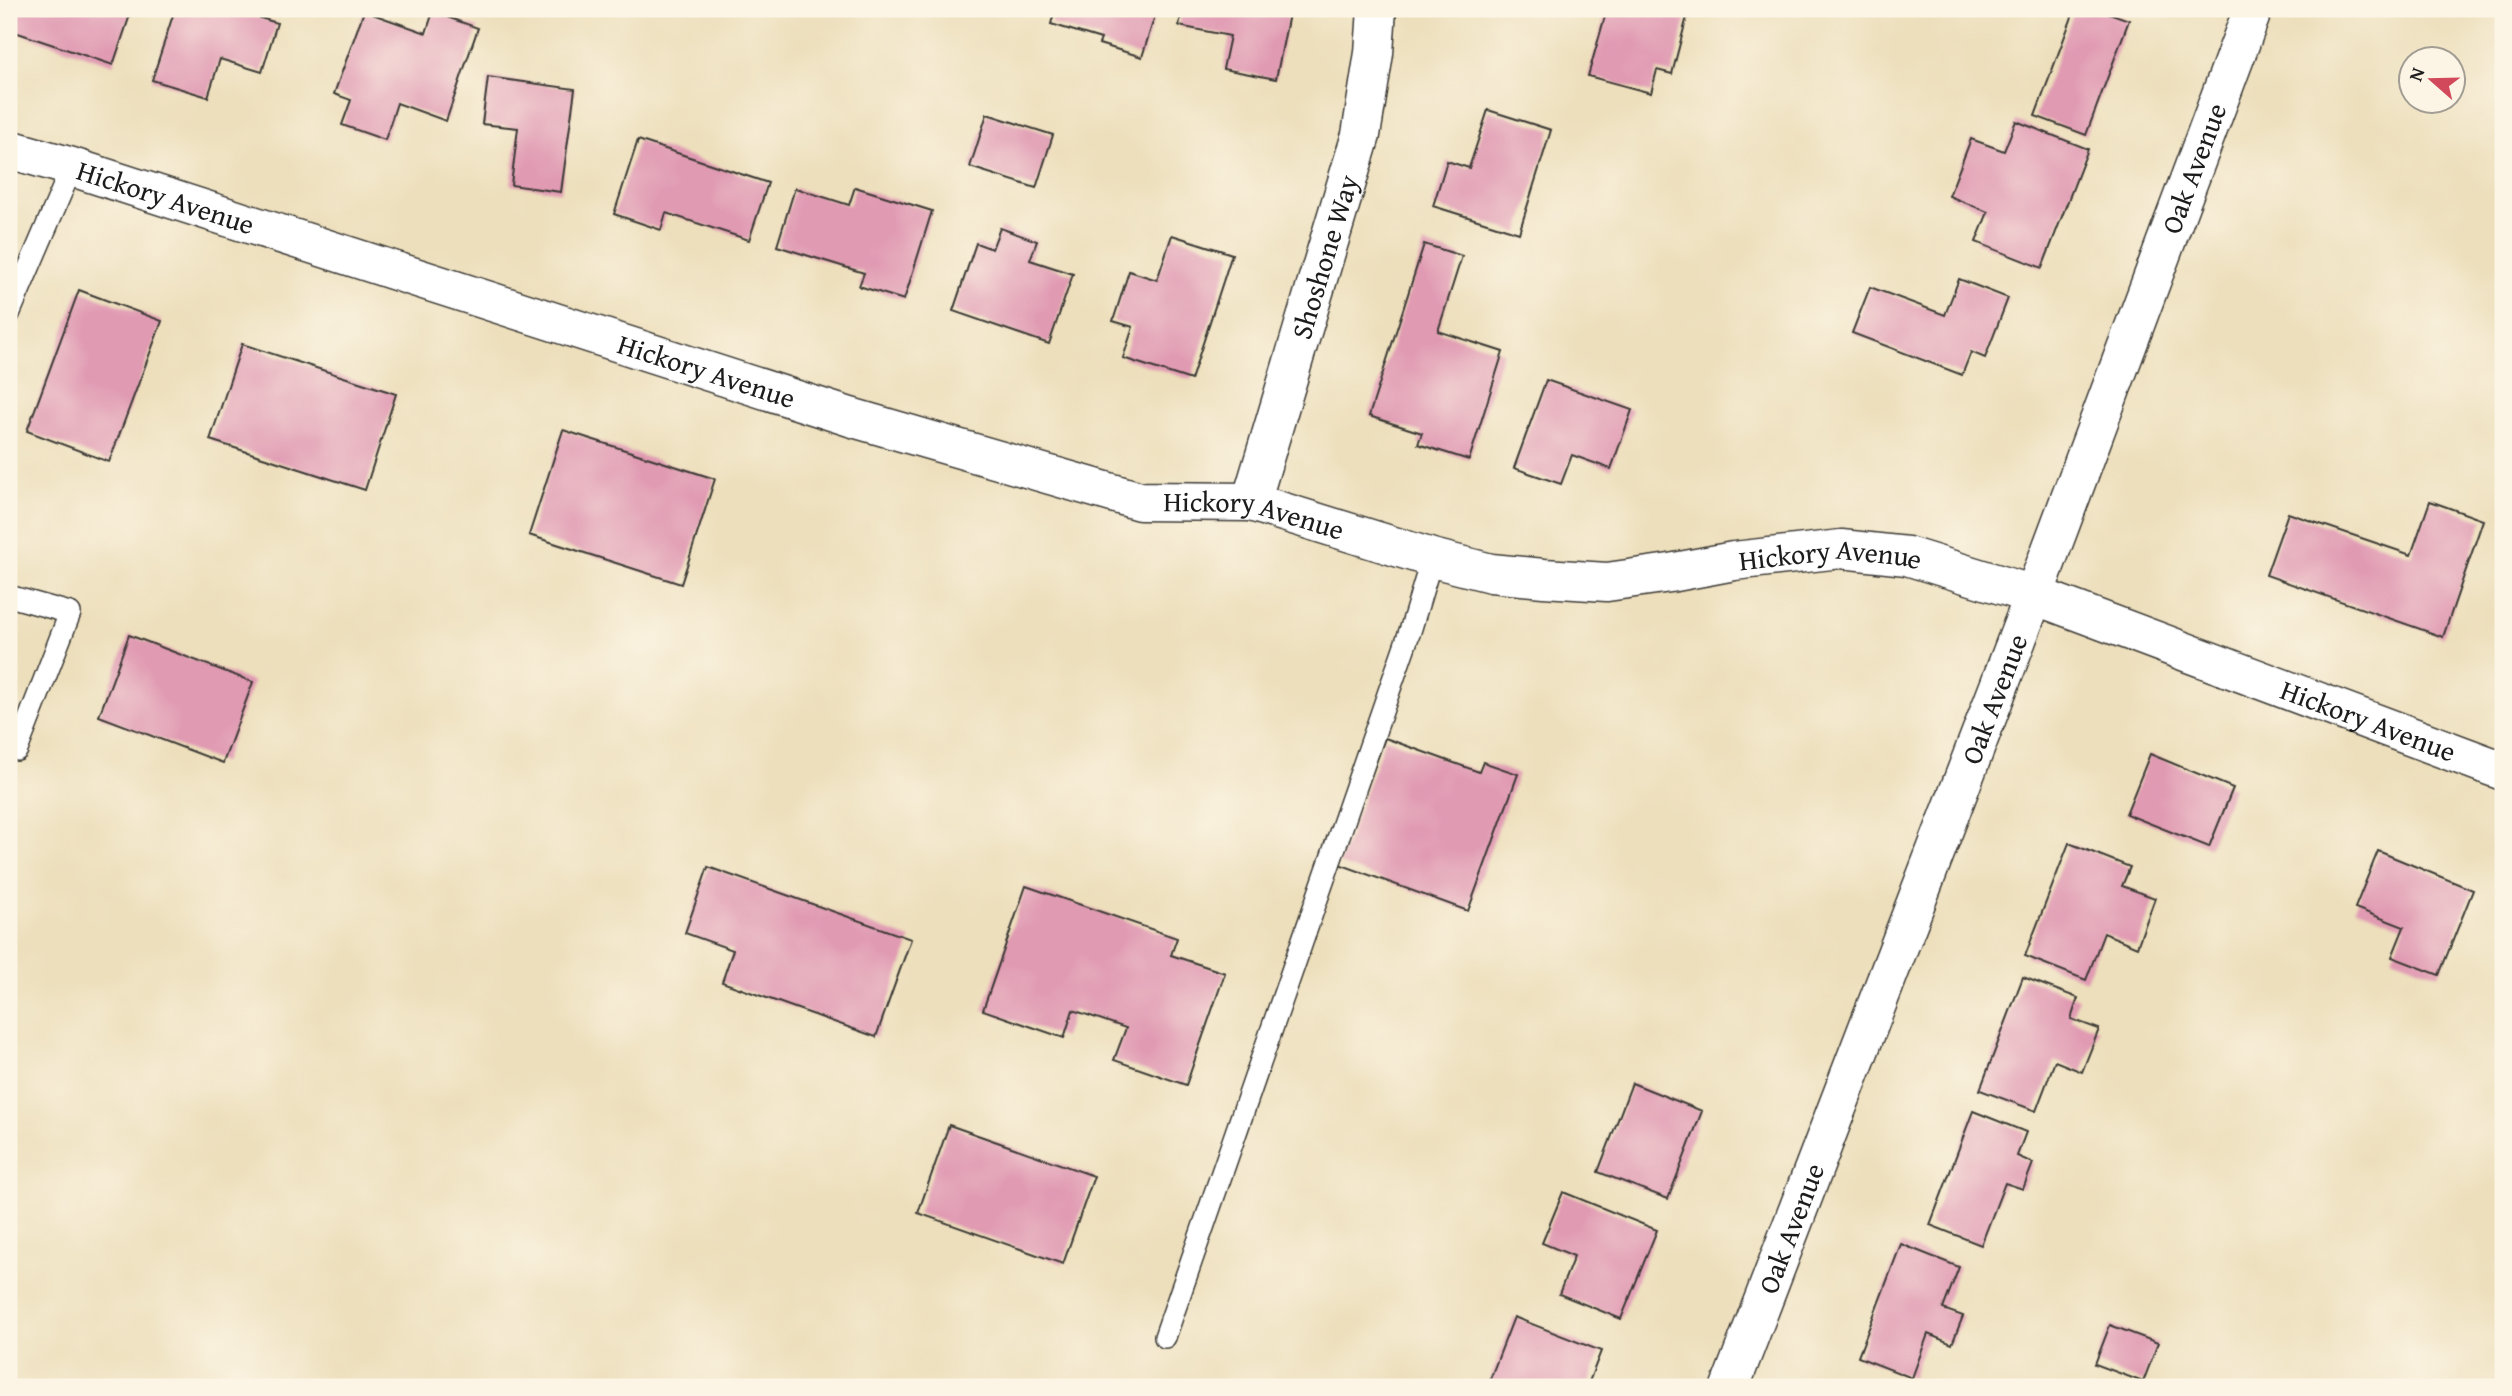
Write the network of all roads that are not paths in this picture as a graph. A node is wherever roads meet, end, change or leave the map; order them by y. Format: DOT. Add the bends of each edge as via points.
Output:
graph roads {
  1 [pos="1377,9"];
  2 [pos="2253,9"];
  3 [pos="9,149"];
  4 [pos="72,167"];
  5 [pos="9,314"];
  6 [pos="1251,502"];
  7 [pos="1432,558"];
  8 [pos="2034,595"];
  9 [pos="9,596"];
  10 [pos="9,747"];
  11 [pos="2503,771"];
  12 [pos="1166,1337"];
  13 [pos="1730,1387"];
  1 -- 6 [label="street, Shoshone Way" via="1362,135"];
  2 -- 8 [label="street, Oak Avenue"];
  3 -- 4 [label="street, Hickory Avenue"];
  4 -- 5 [label="lane"];
  4 -- 6 [label="street, Hickory Avenue" via="850,417 1140,501"];
  6 -- 7 [label="street, Hickory Avenue"];
  7 -- 8 [label="street, Hickory Avenue" via="1491,573 1607,582 1734,561 1841,550 1907,556"];
  7 -- 12 [label="lane"];
  8 -- 11 [label="street, Hickory Avenue"];
  8 -- 13 [label="street, Oak Avenue"];
  9 -- 10 [label="lane" via="69,613 17,750"];
}
